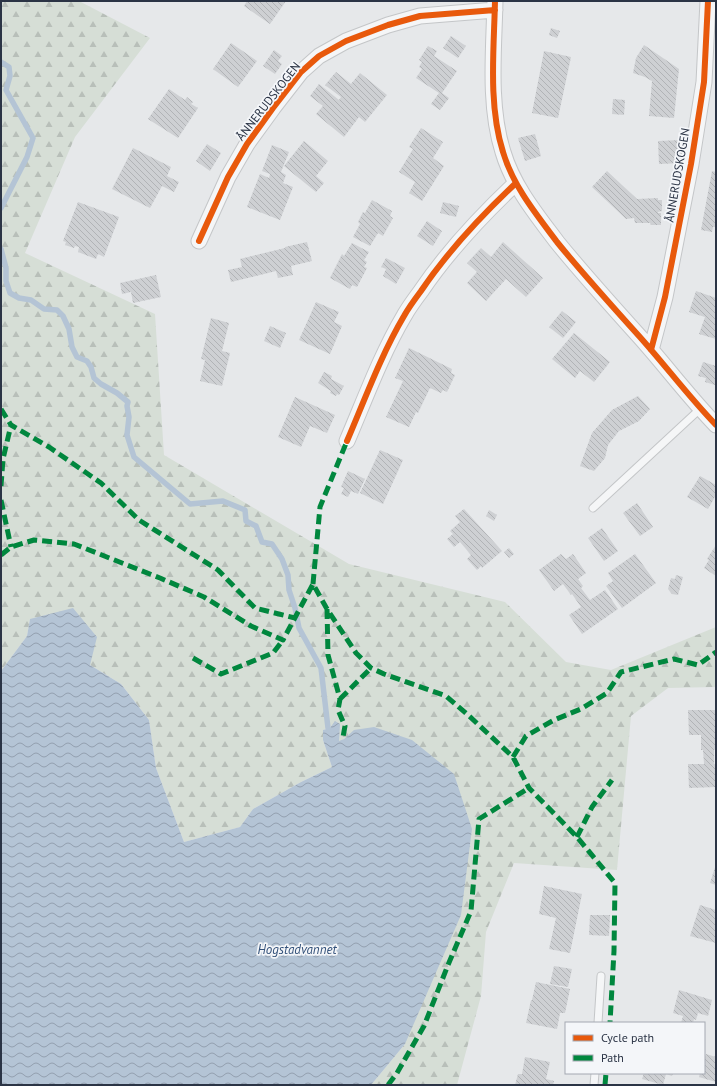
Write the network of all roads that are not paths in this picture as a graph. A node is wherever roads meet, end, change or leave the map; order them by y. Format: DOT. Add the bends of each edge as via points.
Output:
graph roads {
  1 [pos="708,1"];
  2 [pos="495,5"];
  3 [pos="516,183"];
  4 [pos="199,241"];
  5 [pos="651,350"];
  6 [pos="700,409"];
  7 [pos="716,425"];
  8 [pos="347,441"];
  9 [pos="593,508"];
  10 [pos="601,976"];
  11 [pos="598,1022"];
  12 [pos="595,1074"];
  13 [pos="594,1085"];
  1 -- 5 [label="street, ÅNNERUDSKOGEN" via="704,82 691,164 665,297"];
  2 -- 3 [label="street, ÅNNERUDSKOGEN" via="495,116 503,152"];
  2 -- 4 [label="street, ÅNNERUDSKOGEN" via="420,16 394,23 346,40 320,56 301,72 247,144 228,177"];
  3 -- 5 [label="street, ÅNNERUDSKOGEN" via="540,220 577,267"];
  3 -- 8 [label="street" via="457,244 404,315 388,344"];
  5 -- 6 [label="street, ÅNNERUDSKOGEN"];
  6 -- 7 [label="street, ÅNNERUDSKOGEN"];
  6 -- 9 [label="lane"];
  10 -- 11 [label="lane"];
  12 -- 13 [label="lane"];
}
